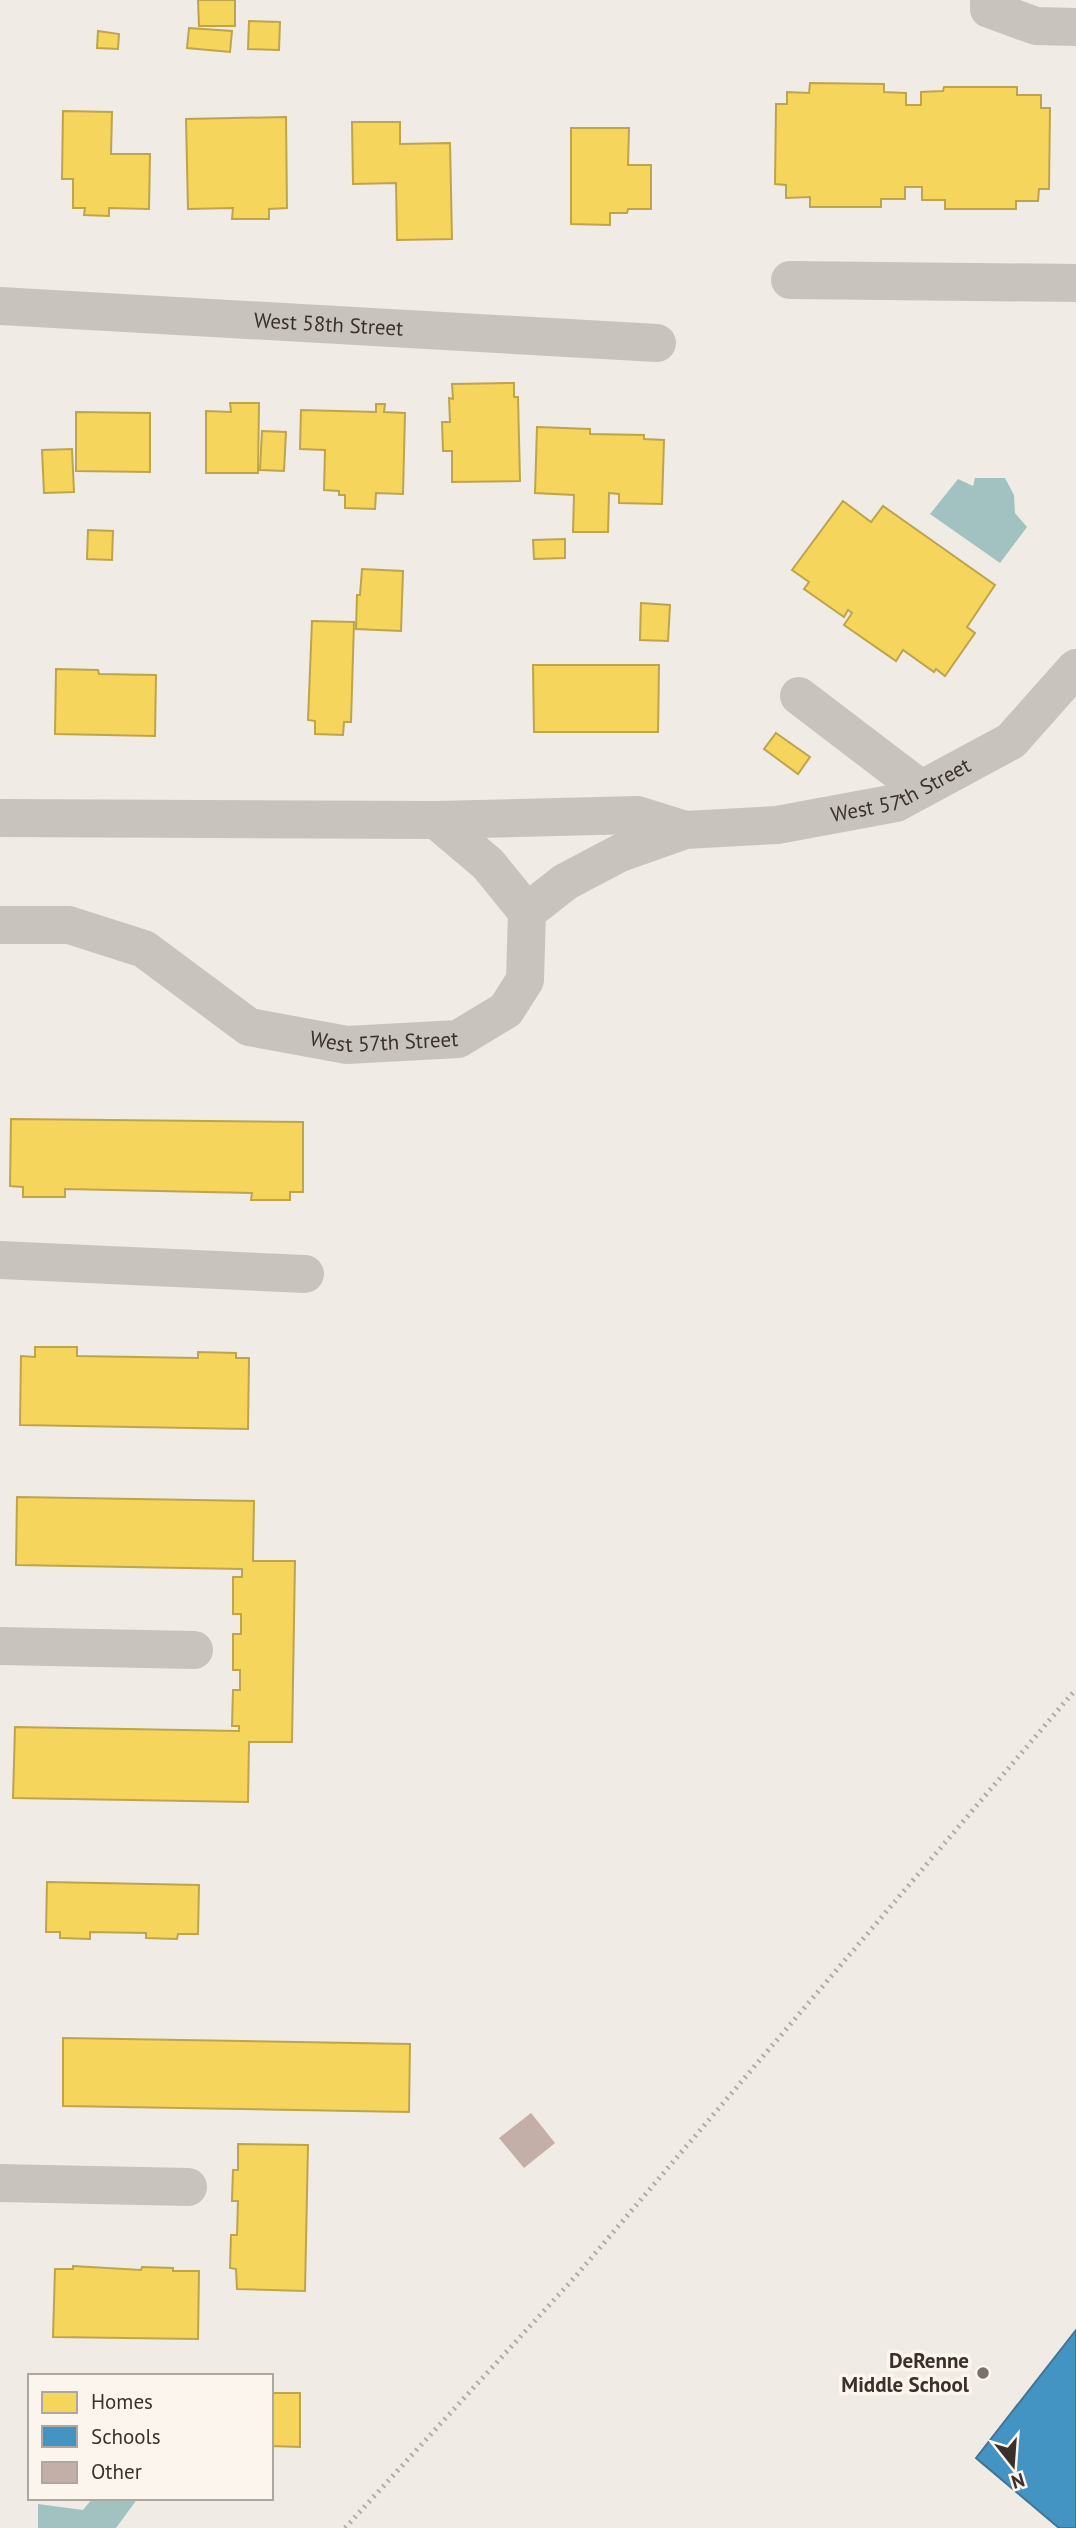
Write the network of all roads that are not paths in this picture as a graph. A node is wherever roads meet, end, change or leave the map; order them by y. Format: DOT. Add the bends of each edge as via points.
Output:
graph roads {
  1 [pos="989,0"];
  2 [pos="1076,27"];
  3 [pos="790,280"];
  4 [pos="1076,283"];
  5 [pos="0,306"];
  6 [pos="657,343"];
  7 [pos="1076,667"];
  8 [pos="799,696"];
  9 [pos="921,789"];
  10 [pos="0,817"];
  11 [pos="436,820"];
  12 [pos="685,830"];
  13 [pos="527,912"];
  14 [pos="0,925"];
  15 [pos="0,1259"];
  16 [pos="305,1274"];
  17 [pos="0,1646"];
  18 [pos="194,1650"];
  19 [pos="0,2183"];
  20 [pos="188,2187"];
  1 -- 2 [label="street" via="989,9 1036,26"];
  3 -- 4 [label="street"];
  5 -- 6 [label="street, West 58th Street"];
  7 -- 9 [label="street, West 57th Street" via="1011,741"];
  8 -- 9 [label="street"];
  9 -- 12 [label="street, West 57th Street" via="896,803 778,825"];
  10 -- 11 [label="street, West 57th Street"];
  11 -- 12 [label="street, West 57th Street" via="637,815"];
  11 -- 13 [label="street" via="488,863"];
  12 -- 13 [label="street, West 57th Street" via="620,853 565,882"];
  13 -- 14 [label="street, West 57th Street" via="525,980 506,1010 458,1040 347,1045 248,1027 144,950 69,925"];
  15 -- 16 [label="street"];
  17 -- 18 [label="street"];
  19 -- 20 [label="street"];
}
